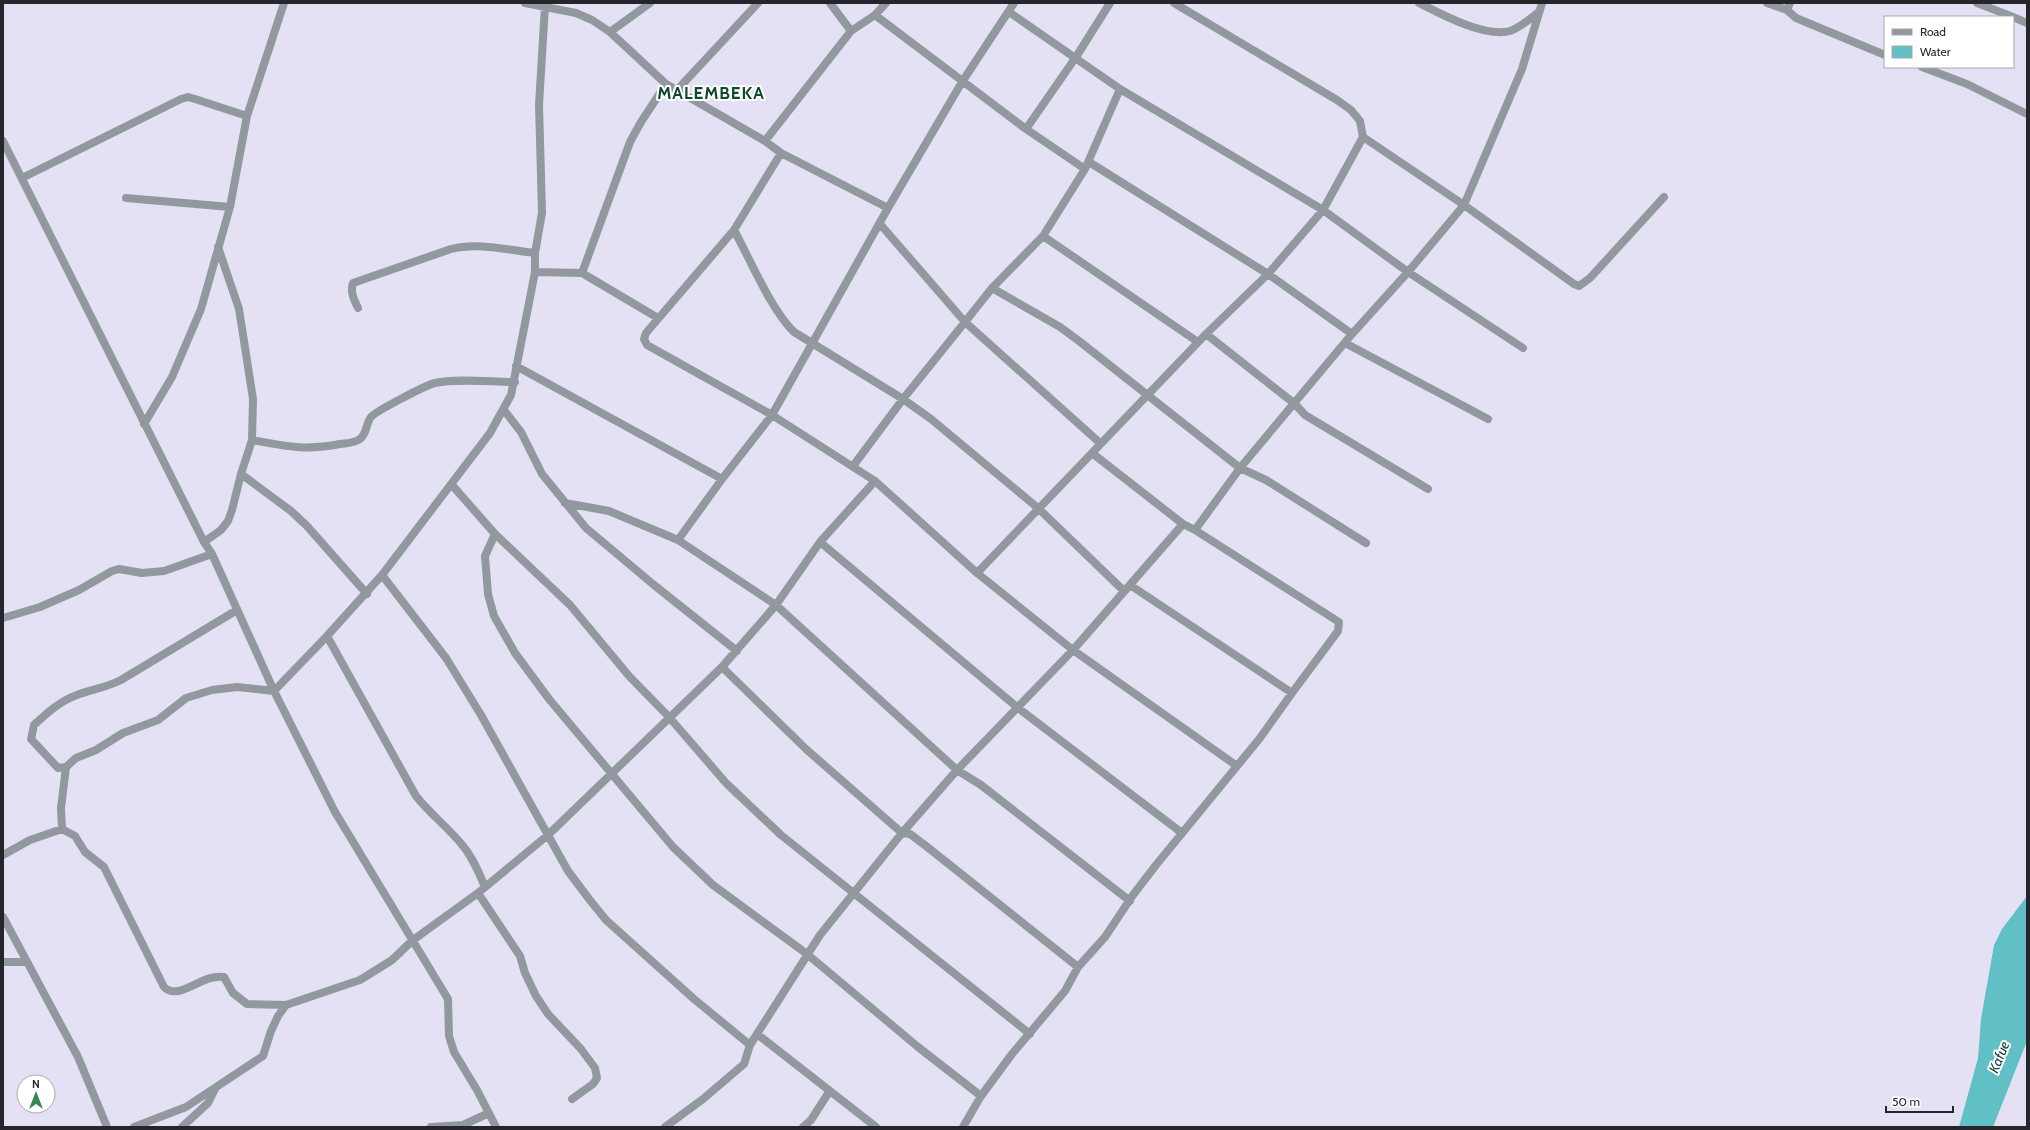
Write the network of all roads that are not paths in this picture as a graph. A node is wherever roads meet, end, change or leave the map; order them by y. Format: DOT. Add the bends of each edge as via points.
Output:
graph roads {
  1 [pos="284,3"];
  2 [pos="524,3"];
  3 [pos="650,3"];
  4 [pos="758,3"];
  5 [pos="830,3"];
  6 [pos="886,3"];
  7 [pos="1014,3"];
  8 [pos="1110,3"];
  9 [pos="1174,3"];
  10 [pos="1419,3"];
  11 [pos="1542,3"];
  12 [pos="1767,3"];
  13 [pos="1977,3"];
  14 [pos="545,6"];
  15 [pos="1788,6"];
  16 [pos="1009,12"];
  17 [pos="1539,12"];
  18 [pos="875,15"];
  19 [pos="2010,16"];
  20 [pos="2014,17"];
  21 [pos="2027,22"];
  22 [pos="851,31"];
  23 [pos="610,32"];
  24 [pos="1884,55"];
  25 [pos="1076,57"];
  26 [pos="1925,68"];
  27 [pos="962,82"];
  28 [pos="666,84"];
  29 [pos="678,89"];
  30 [pos="1120,89"];
  31 [pos="2027,114"];
  32 [pos="247,116"];
  33 [pos="1026,129"];
  34 [pos="1363,136"];
  35 [pos="3,141"];
  36 [pos="765,141"];
  37 [pos="781,153"];
  38 [pos="1087,165"];
  39 [pos="22,178"];
  40 [pos="1664,197"];
  41 [pos="126,198"];
  42 [pos="1464,205"];
  43 [pos="230,207"];
  44 [pos="888,208"];
  45 [pos="1323,210"];
  46 [pos="880,224"];
  47 [pos="734,230"];
  48 [pos="1043,236"];
  49 [pos="218,247"];
  50 [pos="536,253"];
  51 [pos="535,272"];
  52 [pos="1408,272"];
  53 [pos="582,273"];
  54 [pos="1268,274"];
  55 [pos="992,288"];
  56 [pos="358,308"];
  57 [pos="658,318"];
  58 [pos="965,322"];
  59 [pos="1206,334"];
  60 [pos="1352,334"];
  61 [pos="1198,342"];
  62 [pos="813,343"];
  63 [pos="1345,343"];
  64 [pos="1522,348"];
  65 [pos="516,366"];
  66 [pos="515,382"];
  67 [pos="1148,395"];
  68 [pos="903,399"];
  69 [pos="1295,404"];
  70 [pos="504,410"];
  71 [pos="772,414"];
  72 [pos="1488,419"];
  73 [pos="144,424"];
  74 [pos="252,440"];
  75 [pos="1100,443"];
  76 [pos="1092,453"];
  77 [pos="853,466"];
  78 [pos="1240,468"];
  79 [pos="241,474"];
  80 [pos="722,479"];
  81 [pos="875,481"];
  82 [pos="452,485"];
  83 [pos="1428,489"];
  84 [pos="565,503"];
  85 [pos="1038,508"];
  86 [pos="1184,524"];
  87 [pos="1195,530"];
  88 [pos="495,534"];
  89 [pos="678,540"];
  90 [pos="204,542"];
  91 [pos="820,542"];
  92 [pos="1366,543"];
  93 [pos="212,554"];
  94 [pos="977,572"];
  95 [pos="382,575"];
  96 [pos="1127,588"];
  97 [pos="367,594"];
  98 [pos="776,605"];
  99 [pos="237,610"];
  100 [pos="3,618"];
  101 [pos="327,636"];
  102 [pos="1073,650"];
  103 [pos="737,651"];
  104 [pos="722,667"];
  105 [pos="274,691"];
  106 [pos="1292,692"];
  107 [pos="1018,708"];
  108 [pos="669,717"];
  109 [pos="1237,766"];
  110 [pos="66,767"];
  111 [pos="957,770"];
  112 [pos="611,775"];
  113 [pos="62,829"];
  114 [pos="902,833"];
  115 [pos="1182,833"];
  116 [pos="548,835"];
  117 [pos="3,855"];
  118 [pos="485,888"];
  119 [pos="478,893"];
  120 [pos="854,893"];
  121 [pos="1130,901"];
  122 [pos="3,917"];
  123 [pos="413,940"];
  124 [pos="806,954"];
  125 [pos="3,962"];
  126 [pos="26,962"];
  127 [pos="1078,967"];
  128 [pos="286,1005"];
  129 [pos="757,1034"];
  130 [pos="1030,1034"];
  131 [pos="750,1045"];
  132 [pos="216,1087"];
  133 [pos="829,1092"];
  134 [pos="981,1096"];
  135 [pos="572,1099"];
  136 [pos="489,1113"];
  137 [pos="107,1127"];
  138 [pos="134,1127"];
  139 [pos="182,1127"];
  140 [pos="431,1127"];
  141 [pos="496,1127"];
  142 [pos="665,1127"];
  143 [pos="803,1127"];
  144 [pos="876,1127"];
  145 [pos="963,1127"];
  1 -- 32 [label="street"];
  2 -- 14 [label="street"];
  3 -- 23 [label="street"];
  4 -- 29 [label="street"];
  5 -- 22 [label="street"];
  6 -- 18 [label="street"];
  7 -- 16 [label="street"];
  8 -- 25 [label="street"];
  9 -- 34 [label="street" via="1337,100 1351,110 1360,121"];
  10 -- 17 [label="street" via="1450,18 1496,32 1509,31 1521,26"];
  11 -- 17 [label="street"];
  12 -- 15 [label="street"];
  13 -- 19 [label="street"];
  14 -- 23 [label="street" via="576,13"];
  14 -- 50 [label="street" via="538,105 542,213"];
  15 -- 24 [label="street" via="1796,18"];
  16 -- 25 [label="street"];
  16 -- 27 [label="street"];
  17 -- 42 [label="street" via="1522,69"];
  18 -- 22 [label="street"];
  18 -- 27 [label="street"];
  20 -- 21 [label="street"];
  22 -- 36 [label="street"];
  23 -- 28 [label="street"];
  25 -- 30 [label="street"];
  25 -- 33 [label="street"];
  26 -- 31 [label="street" via="1967,84"];
  27 -- 33 [label="street"];
  27 -- 44 [label="street"];
  28 -- 29 [label="street"];
  28 -- 53 [label="street" via="630,142"];
  29 -- 36 [label="street"];
  30 -- 38 [label="street"];
  30 -- 45 [label="street"];
  32 -- 39 [label="street" via="188,97"];
  32 -- 43 [label="street"];
  33 -- 38 [label="street"];
  34 -- 42 [label="street"];
  34 -- 45 [label="street"];
  35 -- 39 [label="street"];
  36 -- 37 [label="street"];
  37 -- 44 [label="street"];
  37 -- 47 [label="street"];
  38 -- 48 [label="street"];
  38 -- 54 [label="street"];
  39 -- 73 [label="street"];
  40 -- 42 [label="street" via="1580,286"];
  41 -- 43 [label="street"];
  42 -- 52 [label="street"];
  43 -- 49 [label="street"];
  44 -- 46 [label="street"];
  45 -- 52 [label="street"];
  45 -- 54 [label="street"];
  46 -- 58 [label="street"];
  46 -- 62 [label="street"];
  47 -- 57 [label="street"];
  47 -- 62 [label="street" via="785,323 794,332"];
  48 -- 55 [label="street"];
  48 -- 61 [label="street"];
  49 -- 73 [label="street" via="201,308 172,376"];
  49 -- 74 [label="street" via="239,309 253,399"];
  50 -- 51 [label="street"];
  50 -- 56 [label="street" via="475,246 451,249 353,283 352,295"];
  51 -- 53 [label="street"];
  51 -- 65 [label="street"];
  52 -- 60 [label="street"];
  52 -- 64 [label="street"];
  53 -- 57 [label="street"];
  54 -- 59 [label="street"];
  54 -- 60 [label="street"];
  55 -- 58 [label="street"];
  55 -- 67 [label="street" via="1060,328"];
  57 -- 71 [label="street" via="646,333 644,339 647,345"];
  58 -- 68 [label="street"];
  58 -- 75 [label="street"];
  59 -- 61 [label="street"];
  59 -- 69 [label="street"];
  60 -- 63 [label="street"];
  61 -- 67 [label="street"];
  62 -- 68 [label="street"];
  62 -- 71 [label="street"];
  63 -- 69 [label="street"];
  63 -- 72 [label="street"];
  65 -- 66 [label="street"];
  65 -- 80 [label="street"];
  66 -- 70 [label="street"];
  66 -- 74 [label="street" via="449,382 425,387 372,416 361,439 353,442 317,449"];
  67 -- 75 [label="street"];
  67 -- 78 [label="street"];
  68 -- 77 [label="street"];
  68 -- 85 [label="street" via="932,418"];
  69 -- 78 [label="street"];
  69 -- 83 [label="street" via="1317,423"];
  70 -- 82 [label="street"];
  70 -- 84 [label="street" via="521,432 542,474"];
  71 -- 77 [label="street"];
  71 -- 80 [label="street"];
  73 -- 90 [label="street"];
  74 -- 79 [label="street"];
  75 -- 76 [label="street"];
  76 -- 85 [label="street"];
  76 -- 86 [label="street"];
  77 -- 81 [label="street"];
  78 -- 87 [label="street"];
  78 -- 92 [label="street" via="1266,480"];
  79 -- 90 [label="street" via="228,521 221,530"];
  79 -- 97 [label="street" via="307,526"];
  80 -- 89 [label="street"];
  81 -- 91 [label="street"];
  81 -- 94 [label="street"];
  82 -- 88 [label="street"];
  82 -- 95 [label="street"];
  84 -- 89 [label="street" via="609,511"];
  84 -- 103 [label="street" via="586,528"];
  85 -- 94 [label="street"];
  85 -- 96 [label="street"];
  86 -- 87 [label="street"];
  86 -- 96 [label="street"];
  87 -- 106 [label="street" via="1339,622 1338,632"];
  88 -- 108 [label="street" via="570,605 629,676"];
  88 -- 112 [label="street" via="486,556 488,594 494,616 515,653"];
  89 -- 98 [label="street"];
  90 -- 93 [label="street"];
  91 -- 98 [label="street"];
  91 -- 107 [label="street"];
  93 -- 99 [label="street"];
  93 -- 100 [label="street" via="164,571 112,571 79,590 40,607"];
  94 -- 102 [label="street"];
  95 -- 97 [label="street"];
  95 -- 116 [label="street" via="446,658"];
  96 -- 102 [label="street"];
  96 -- 106 [label="street"];
  97 -- 101 [label="street"];
  98 -- 103 [label="street"];
  98 -- 111 [label="street"];
  99 -- 105 [label="street"];
  99 -- 110 [label="street" via="121,680 105,688 76,695 53,708 34,725 31,739 58,768"];
  101 -- 105 [label="street"];
  101 -- 118 [label="street" via="416,796 464,846"];
  102 -- 107 [label="street"];
  102 -- 109 [label="street"];
  103 -- 104 [label="street"];
  104 -- 108 [label="street"];
  104 -- 114 [label="street" via="806,750"];
  105 -- 110 [label="street" via="237,687 212,690 186,698 158,720 123,733 96,750 76,758"];
  105 -- 123 [label="street" via="334,812"];
  106 -- 109 [label="street"];
  107 -- 111 [label="street"];
  107 -- 115 [label="street"];
  108 -- 112 [label="street"];
  108 -- 120 [label="street" via="726,783 781,835"];
  109 -- 115 [label="street"];
  110 -- 113 [label="street" via="61,808"];
  111 -- 114 [label="street"];
  111 -- 121 [label="street"];
  112 -- 116 [label="street"];
  112 -- 124 [label="street" via="673,847 713,885"];
  113 -- 117 [label="street" via="30,840"];
  113 -- 128 [label="street" via="75,836 85,852 104,867 164,987 174,992 208,977 219,976 224,978 233,993 247,1004"];
  114 -- 120 [label="street"];
  114 -- 127 [label="street" via="910,834 926,846"];
  115 -- 121 [label="street"];
  116 -- 118 [label="street"];
  116 -- 131 [label="street" via="568,871 606,920"];
  118 -- 119 [label="street"];
  119 -- 123 [label="street"];
  119 -- 135 [label="street" via="520,956 536,996 548,1014 595,1068 597,1078 593,1084"];
  120 -- 124 [label="street"];
  120 -- 130 [label="street"];
  121 -- 127 [label="street" via="1105,937"];
  122 -- 126 [label="street"];
  123 -- 128 [label="street" via="392,960 360,980"];
  123 -- 136 [label="street" via="448,999 449,1036 454,1052"];
  124 -- 129 [label="street"];
  124 -- 134 [label="street"];
  125 -- 126 [label="street"];
  126 -- 137 [label="street" via="78,1057"];
  127 -- 130 [label="street" via="1065,991"];
  128 -- 132 [label="street" via="271,1031 264,1056"];
  129 -- 131 [label="street"];
  129 -- 133 [label="street"];
  130 -- 134 [label="street"];
  131 -- 142 [label="street" via="744,1064"];
  132 -- 138 [label="street" via="186,1106"];
  132 -- 139 [label="street" via="208,1102"];
  133 -- 143 [label="street" via="811,1120"];
  133 -- 144 [label="street"];
  134 -- 145 [label="street"];
  136 -- 140 [label="street" via="463,1125"];
  136 -- 141 [label="street"];
}
